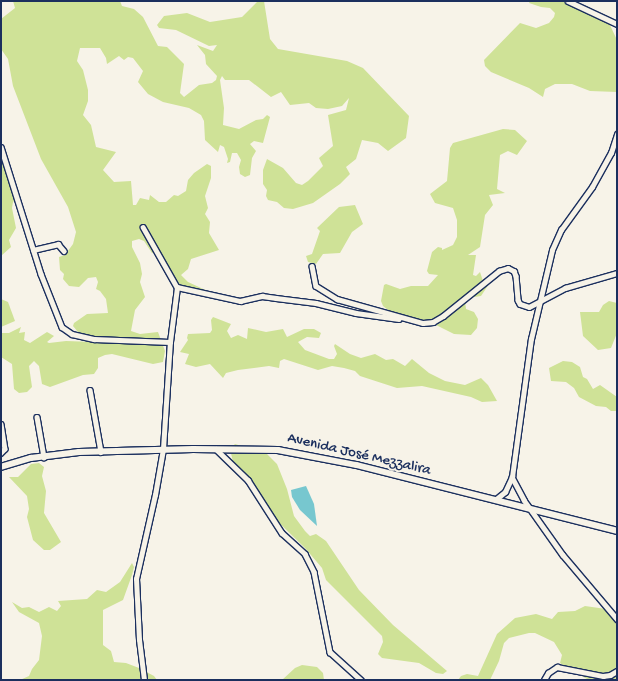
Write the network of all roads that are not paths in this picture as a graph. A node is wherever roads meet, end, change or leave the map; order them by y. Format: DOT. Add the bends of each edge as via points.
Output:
graph roads {
  1 [pos="568,1"];
  2 [pos="617,18"];
  3 [pos="616,23"];
  4 [pos="617,134"];
  5 [pos="1,147"];
  6 [pos="143,227"];
  7 [pos="34,250"];
  8 [pos="64,251"];
  9 [pos="312,266"];
  10 [pos="617,273"];
  11 [pos="177,287"];
  12 [pos="539,304"];
  13 [pos="402,319"];
  14 [pos="170,342"];
  15 [pos="90,390"];
  16 [pos="37,417"];
  17 [pos="1,424"];
  18 [pos="216,449"];
  19 [pos="163,450"];
  20 [pos="1,452"];
  21 [pos="101,452"];
  22 [pos="44,457"];
  23 [pos="1,466"];
  24 [pos="512,477"];
  25 [pos="494,501"];
  26 [pos="530,510"];
  27 [pos="617,531"];
  28 [pos="617,619"];
  29 [pos="617,671"];
  30 [pos="144,680"];
  31 [pos="361,680"];
  32 [pos="544,680"];
  1 -- 3 [label="street"];
  2 -- 3 [label="street"];
  4 -- 12 [label="street" via="611,153 592,186 557,238"];
  5 -- 7 [label="street"];
  6 -- 11 [label="street"];
  7 -- 8 [label="street" via="58,244"];
  7 -- 14 [label="street" via="58,321 67,331 94,339"];
  9 -- 13 [label="street" via="316,286 337,299 388,312"];
  10 -- 12 [label="street" via="565,288"];
  11 -- 13 [label="street" via="231,300 262,296"];
  11 -- 14 [label="street"];
  12 -- 13 [label="street" via="529,307 520,304 516,295 516,276 508,268 499,271 433,322"];
  12 -- 24 [label="street"];
  14 -- 19 [label="street"];
  15 -- 21 [label="street"];
  16 -- 22 [label="street"];
  17 -- 20 [label="street" via="5,449"];
  18 -- 19 [label="main road, Avenida José Mezzalira"];
  18 -- 25 [label="main road, Avenida José Mezzalira" via="261,448 296,453 357,465"];
  18 -- 31 [label="street" via="248,480 278,527 306,554 314,572 330,652"];
  19 -- 21 [label="main road, Avenida José Mezzalira"];
  19 -- 30 [label="street" via="136,579"];
  21 -- 22 [label="main road, Avenida José Mezzalira"];
  22 -- 23 [label="main road, Avenida José Mezzalira"];
  24 -- 25 [label="street" via="505,492"];
  24 -- 26 [label="street"];
  25 -- 26 [label="main road, Avenida José Mezzalira"];
  26 -- 27 [label="main road, Avenida José Mezzalira"];
  26 -- 28 [label="street"];
  29 -- 32 [label="street" via="603,676 557,667 548,672"];
}
